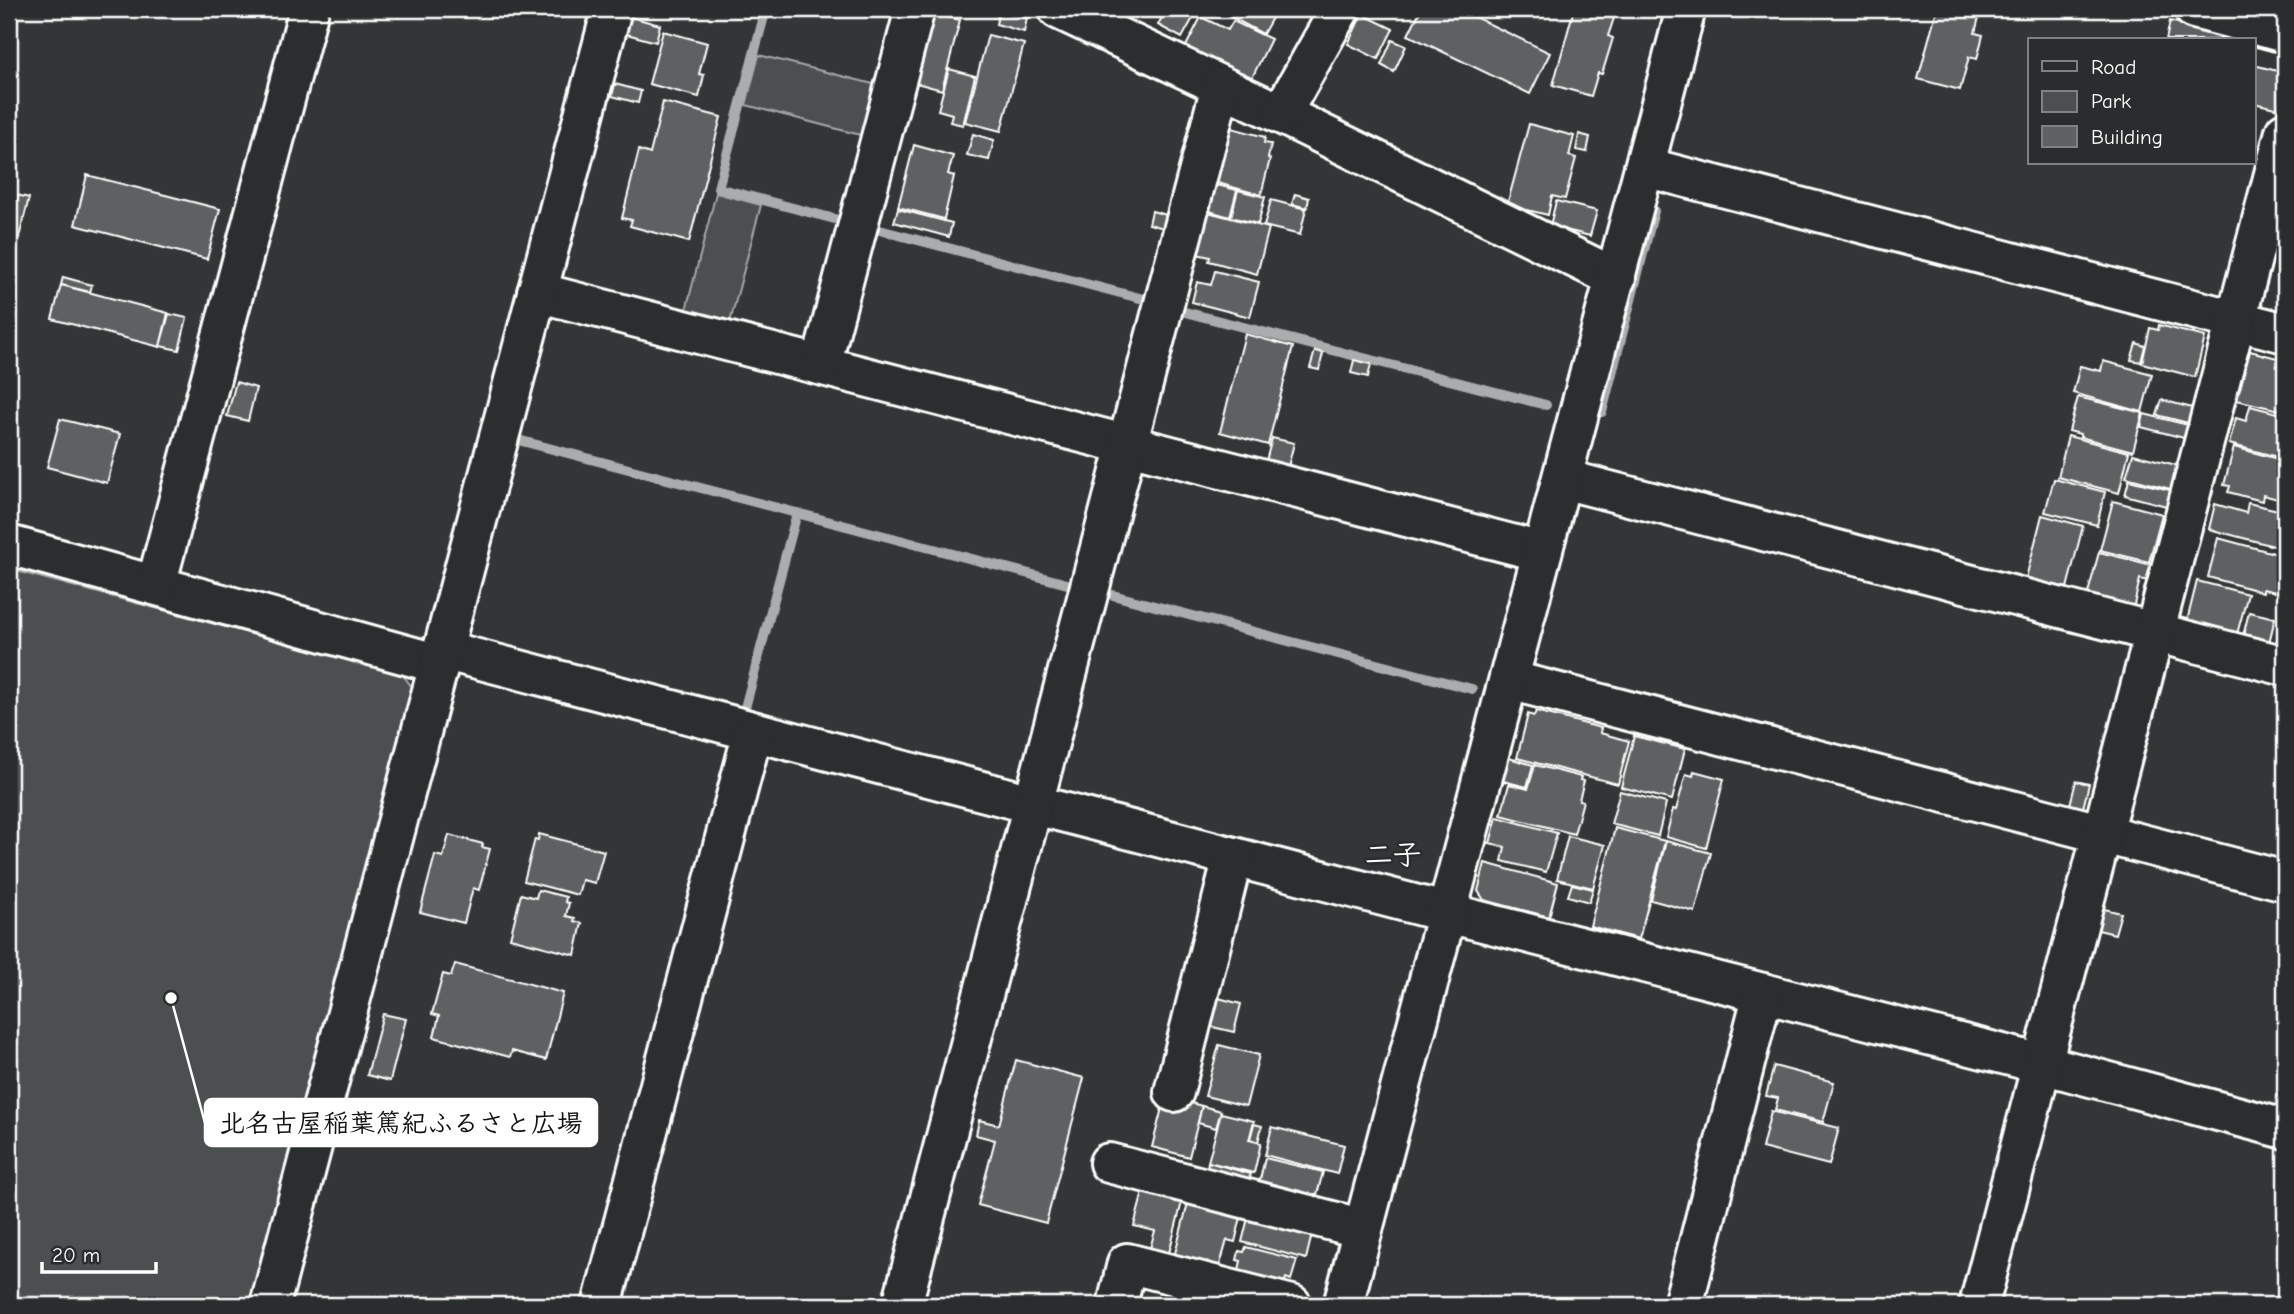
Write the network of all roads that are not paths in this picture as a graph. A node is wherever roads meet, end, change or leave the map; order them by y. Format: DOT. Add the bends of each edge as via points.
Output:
graph roads {
  1 [pos="309,9"];
  2 [pos="612,9"];
  3 [pos="915,9"];
  4 [pos="1058,9"];
  5 [pos="1340,9"];
  6 [pos="1686,9"];
  7 [pos="2194,9"];
  8 [pos="2285,33"];
  9 [pos="1221,86"];
  10 [pos="1281,114"];
  11 [pos="2285,132"];
  12 [pos="1645,167"];
  13 [pos="1616,278"];
  14 [pos="537,292"];
  15 [pos="2236,321"];
  16 [pos="2285,333"];
  17 [pos="821,365"];
  18 [pos="1127,444"];
  19 [pos="1563,479"];
  20 [pos="9,545"];
  21 [pos="1542,552"];
  22 [pos="156,585"];
  23 [pos="2155,632"];
  24 [pos="441,657"];
  25 [pos="2285,666"];
  26 [pos="1509,680"];
  27 [pos="753,732"];
  28 [pos="1033,805"];
  29 [pos="2102,834"];
  30 [pos="1233,857"];
  31 [pos="2285,881"];
  32 [pos="1448,913"];
  33 [pos="1763,993"];
  34 [pos="2042,1064"];
  35 [pos="1174,1092"];
  36 [pos="2285,1129"];
  37 [pos="1109,1163"];
  38 [pos="1363,1229"];
  39 [pos="270,1305"];
  40 [pos="602,1305"];
  41 [pos="902,1305"];
  42 [pos="1116,1305"];
  43 [pos="1292,1305"];
  44 [pos="1343,1305"];
  45 [pos="1683,1305"];
  46 [pos="1979,1305"];
  1 -- 22 [label="street"];
  2 -- 14 [label="street"];
  3 -- 17 [label="street"];
  4 -- 9 [label="street"];
  5 -- 10 [label="street"];
  6 -- 12 [label="street"];
  7 -- 8 [label="street"];
  9 -- 10 [label="street"];
  9 -- 18 [label="street"];
  10 -- 13 [label="street"];
  11 -- 15 [label="street"];
  12 -- 13 [label="street"];
  12 -- 15 [label="street"];
  13 -- 19 [label="street"];
  14 -- 17 [label="street"];
  14 -- 24 [label="street"];
  15 -- 16 [label="street"];
  15 -- 23 [label="street"];
  17 -- 18 [label="street"];
  18 -- 21 [label="street"];
  18 -- 28 [label="street"];
  19 -- 21 [label="street"];
  19 -- 23 [label="street"];
  20 -- 22 [label="street"];
  21 -- 26 [label="street"];
  22 -- 24 [label="street"];
  23 -- 25 [label="street"];
  23 -- 29 [label="street"];
  24 -- 27 [label="street"];
  24 -- 39 [label="street"];
  26 -- 29 [label="street"];
  26 -- 32 [label="street"];
  27 -- 28 [label="street"];
  27 -- 40 [label="street"];
  28 -- 30 [label="street"];
  28 -- 41 [label="street"];
  29 -- 31 [label="street"];
  29 -- 34 [label="street"];
  30 -- 32 [label="street"];
  30 -- 35 [label="street"];
  32 -- 33 [label="street"];
  32 -- 38 [label="street"];
  33 -- 34 [label="street"];
  33 -- 45 [label="street"];
  34 -- 36 [label="street"];
  34 -- 46 [label="street"];
  37 -- 38 [label="street"];
  38 -- 44 [label="street"];
  42 -- 43 [label="street" via="1127,1263"];
}
